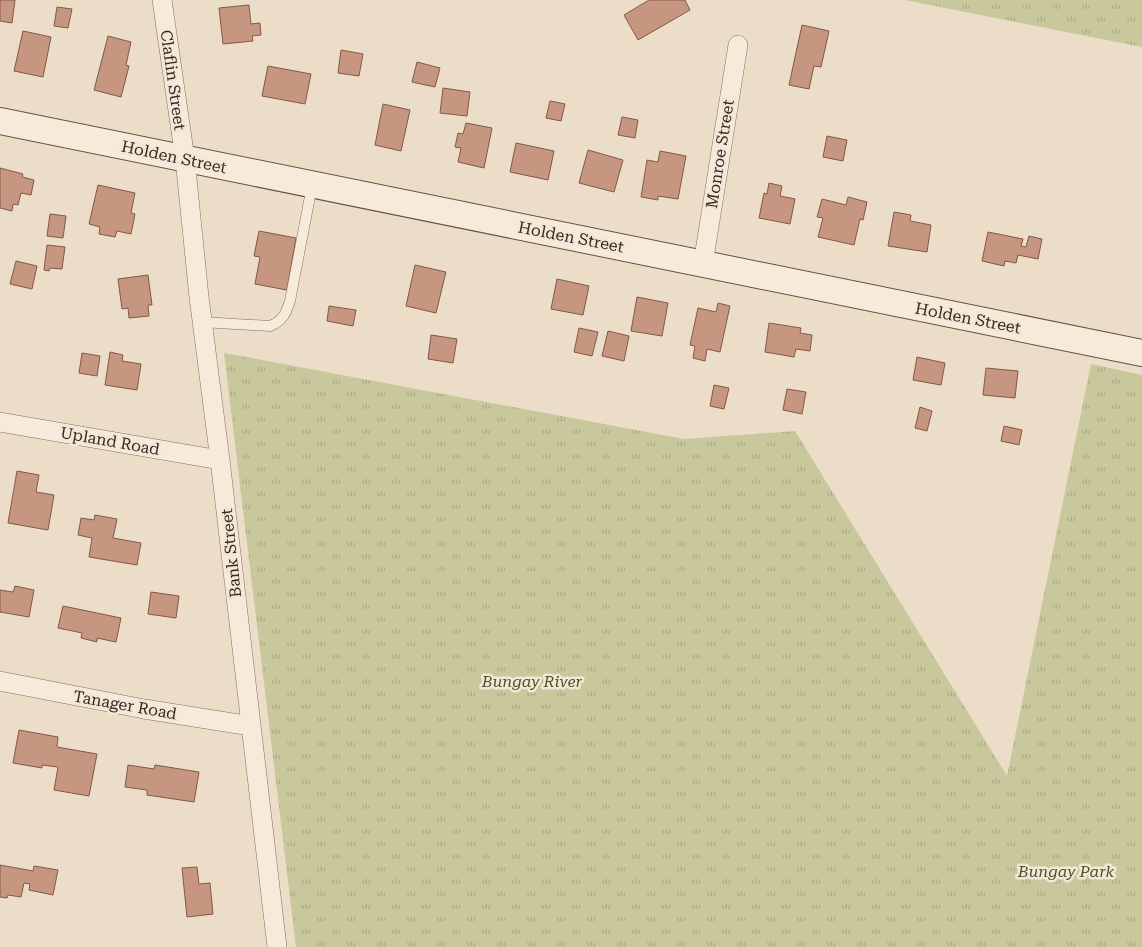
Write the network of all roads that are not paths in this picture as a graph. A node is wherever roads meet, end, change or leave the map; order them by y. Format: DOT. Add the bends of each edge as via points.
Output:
graph roads {
  1 [pos="162,0"];
  2 [pos="738,45"];
  3 [pos="0,122"];
  4 [pos="185,159"];
  5 [pos="312,185"];
  6 [pos="703,264"];
  7 [pos="202,322"];
  8 [pos="1142,353"];
  9 [pos="0,422"];
  10 [pos="220,460"];
  11 [pos="0,681"];
  12 [pos="251,726"];
  13 [pos="277,947"];
  1 -- 4 [label="street, Claflin Street"];
  2 -- 6 [label="street, Monroe Street"];
  3 -- 4 [label="main road, Holden Street"];
  4 -- 5 [label="main road, Holden Street"];
  4 -- 7 [label="street, Bank Street"];
  5 -- 6 [label="main road, Holden Street"];
  5 -- 7 [label="lane" via="290,300 284,316 270,326"];
  6 -- 8 [label="main road, Holden Street"];
  7 -- 10 [label="street, Bank Street"];
  9 -- 10 [label="street, Upland Road"];
  10 -- 12 [label="street, Bank Street"];
  11 -- 12 [label="street, Tanager Road"];
  12 -- 13 [label="street, Bank Street"];
}
